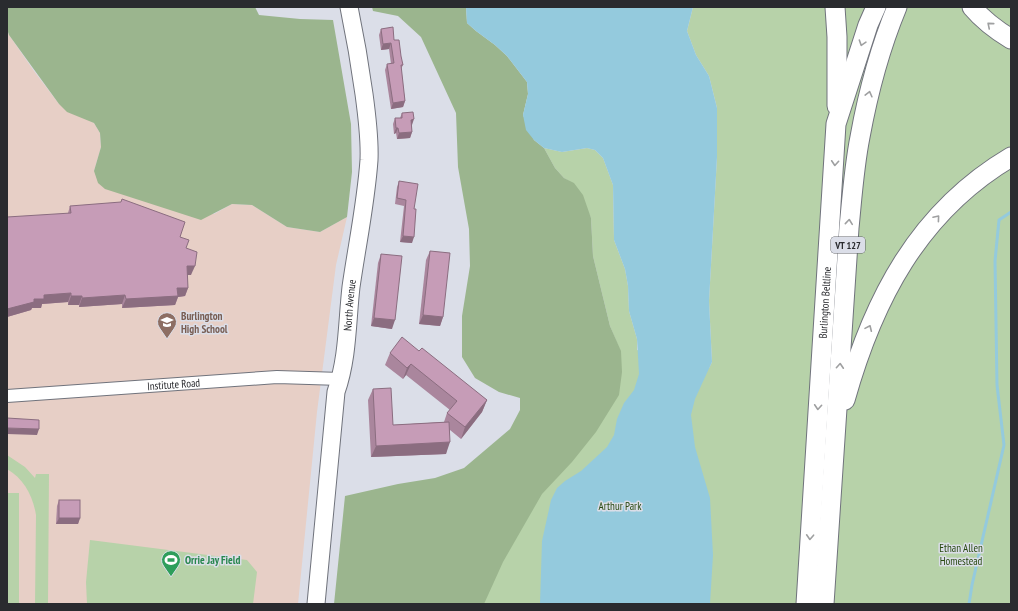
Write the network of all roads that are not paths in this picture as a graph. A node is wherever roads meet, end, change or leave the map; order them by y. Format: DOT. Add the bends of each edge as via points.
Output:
graph roads {
  1 [pos="349,7"];
  2 [pos="835,7"];
  3 [pos="876,7"];
  4 [pos="898,7"];
  5 [pos="972,7"];
  6 [pos="1011,38"];
  7 [pos="836,124"];
  8 [pos="1011,157"];
  9 [pos="341,379"];
  10 [pos="7,396"];
  11 [pos="831,488"];
  12 [pos="316,604"];
  13 [pos="806,604"];
  14 [pos="824,604"];
  1 -- 9 [label="main road, North Avenue" via="366,106 369,160"];
  2 -- 7 [label="main road"];
  3 -- 7 [label="main road, Burlington Beltline / VT 127, one-way"];
  11 -- 4 [label="main road, Burlington Beltline / VT 127, one-way" via="854,172 873,81"];
  6 -- 5 [label="main road, one-way" via="994,29"];
  7 -- 13 [label="main road, Burlington Beltline / VT 127, one-way"];
  11 -- 8 [label="main road, one-way" via="853,371 866,335 896,272 911,249 942,212 968,187"];
  9 -- 10 [label="street, Institute Road" via="277,377"];
  9 -- 12 [label="main road, North Avenue" via="336,392"];
  11 -- 14 [label="main road, Burlington Beltline / VT 127"];
}
